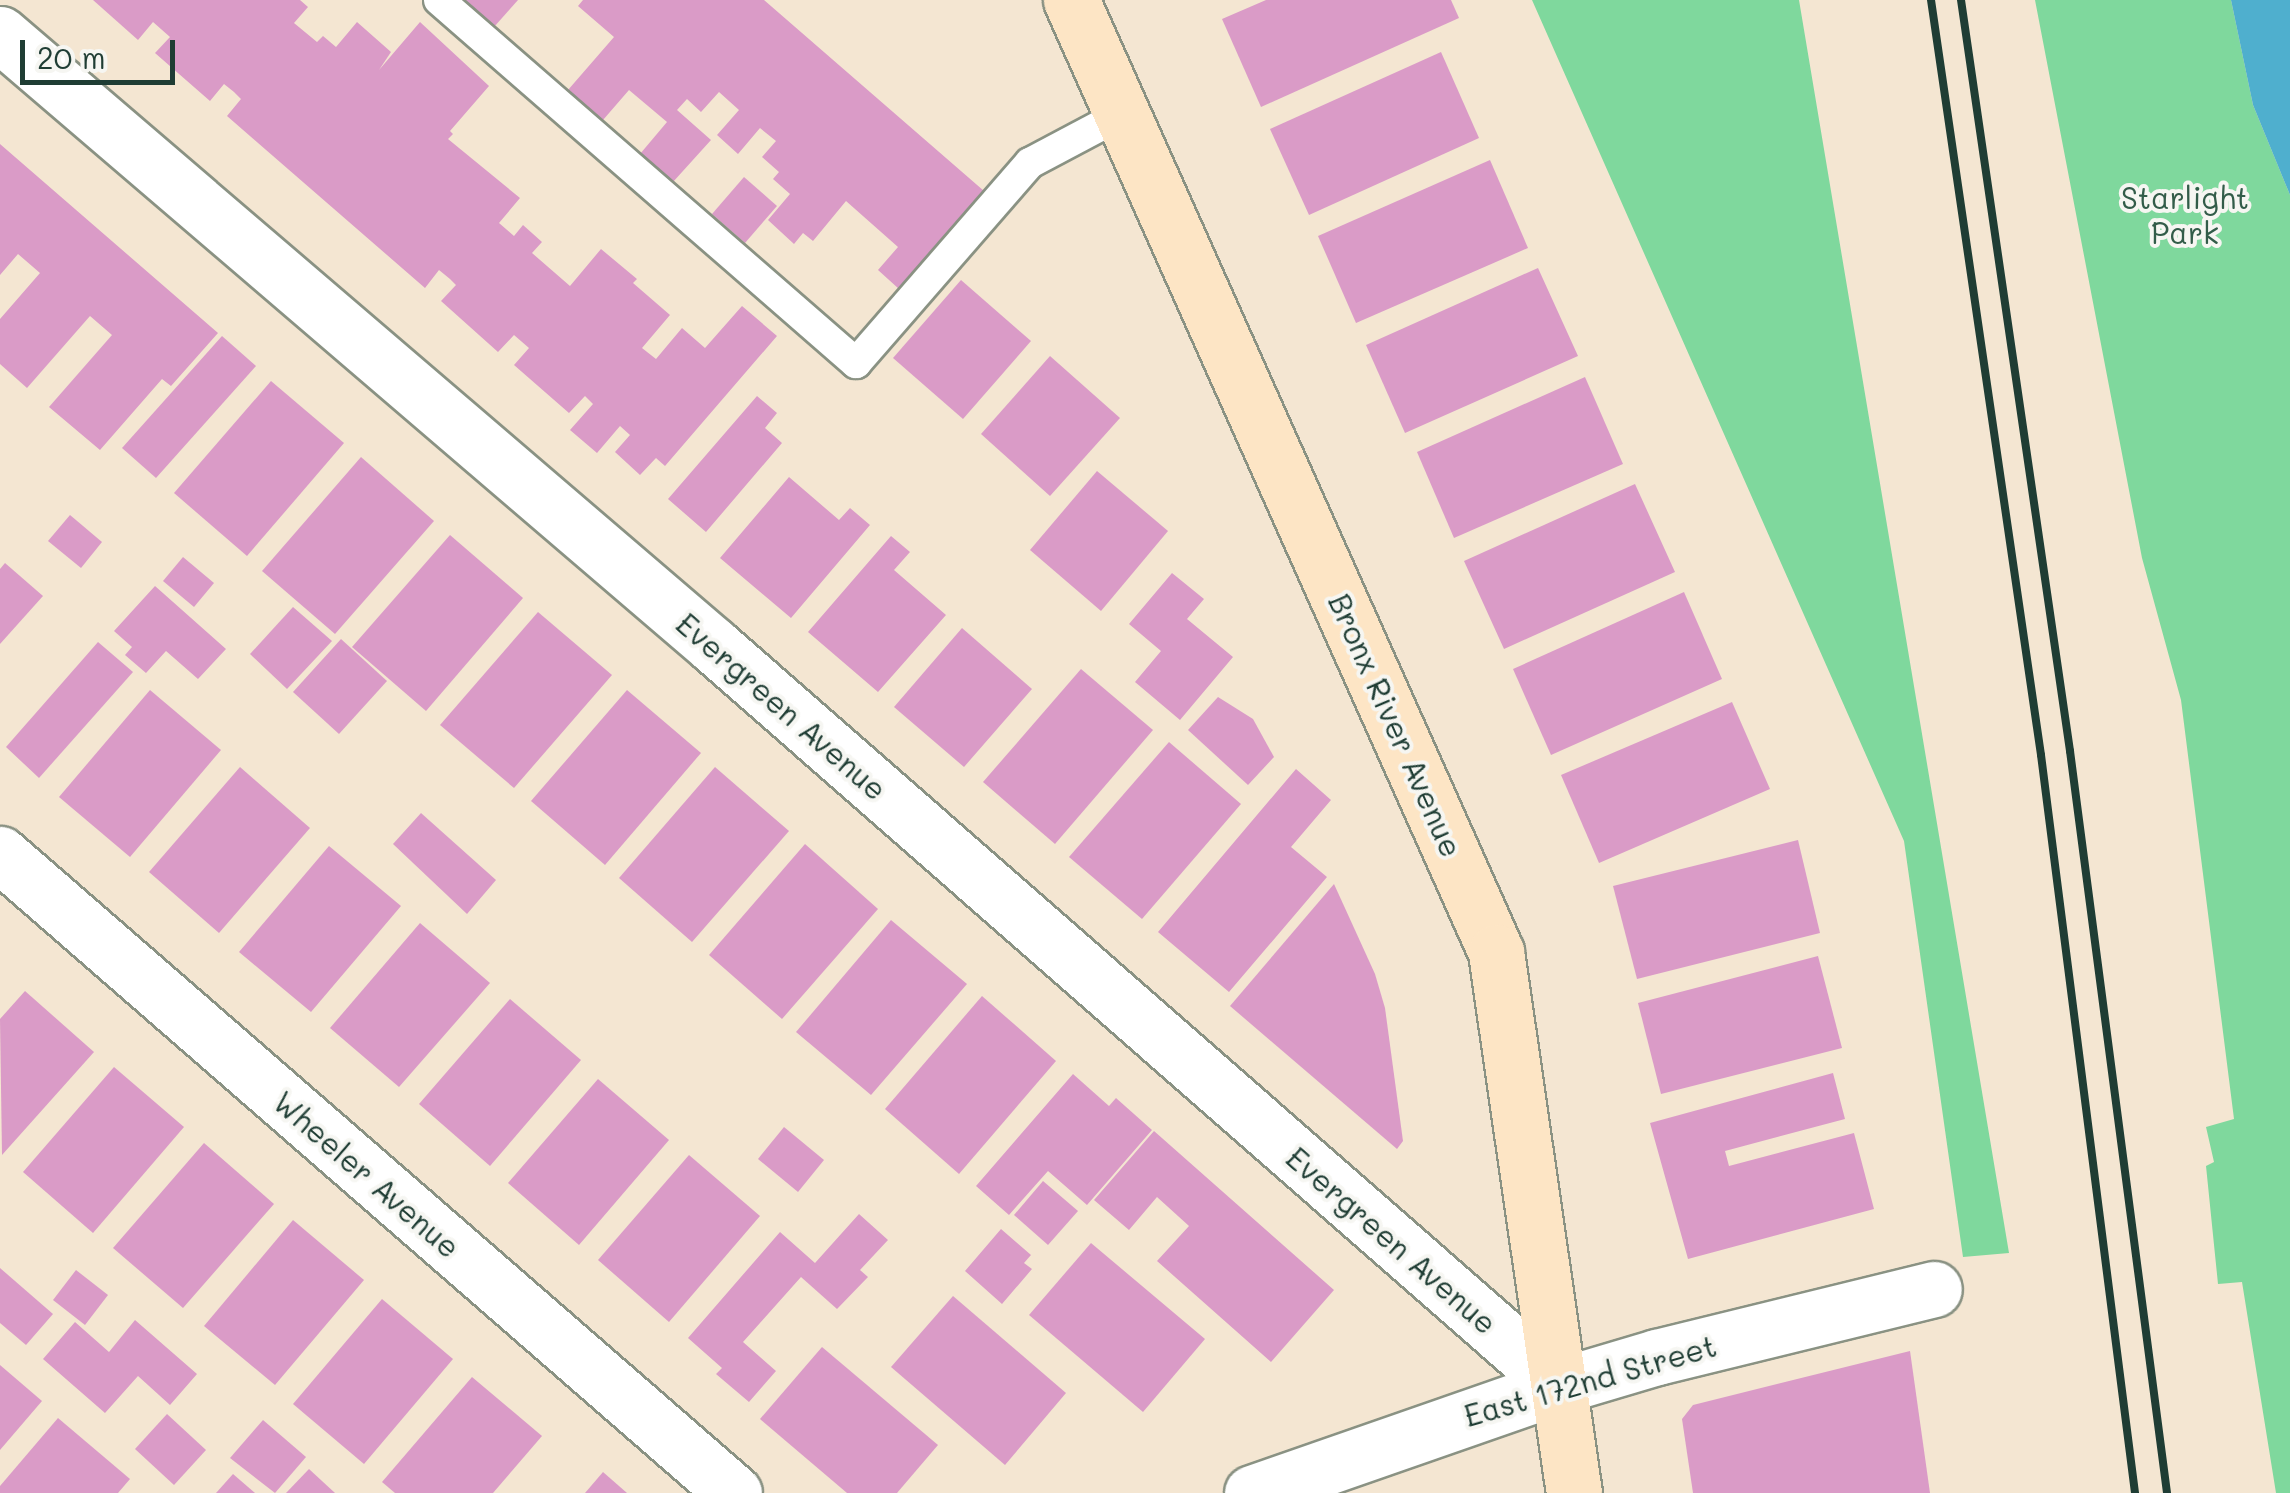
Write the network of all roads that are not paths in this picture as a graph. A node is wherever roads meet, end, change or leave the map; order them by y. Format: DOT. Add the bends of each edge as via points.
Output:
graph roads {
  1 [pos="439,0"];
  2 [pos="1070,0"];
  3 [pos="0,34"];
  4 [pos="1122,114"];
  5 [pos="0,854"];
  6 [pos="1934,1289"];
  7 [pos="1559,1386"];
  8 [pos="734,1493"];
  9 [pos="1252,1493"];
  10 [pos="1574,1493"];
  1 -- 4 [label="lane" via="856,363 1030,163"];
  2 -- 4 [label="main road, Bronx River Avenue"];
  3 -- 7 [label="street, Evergreen Avenue" via="729,659"];
  4 -- 7 [label="main road, Bronx River Avenue" via="1496,952"];
  5 -- 8 [label="street, Wheeler Avenue"];
  6 -- 7 [label="street, East 172nd Street"];
  7 -- 9 [label="street, East 172nd Street"];
  7 -- 10 [label="main road, Bronx River Avenue"];
}
